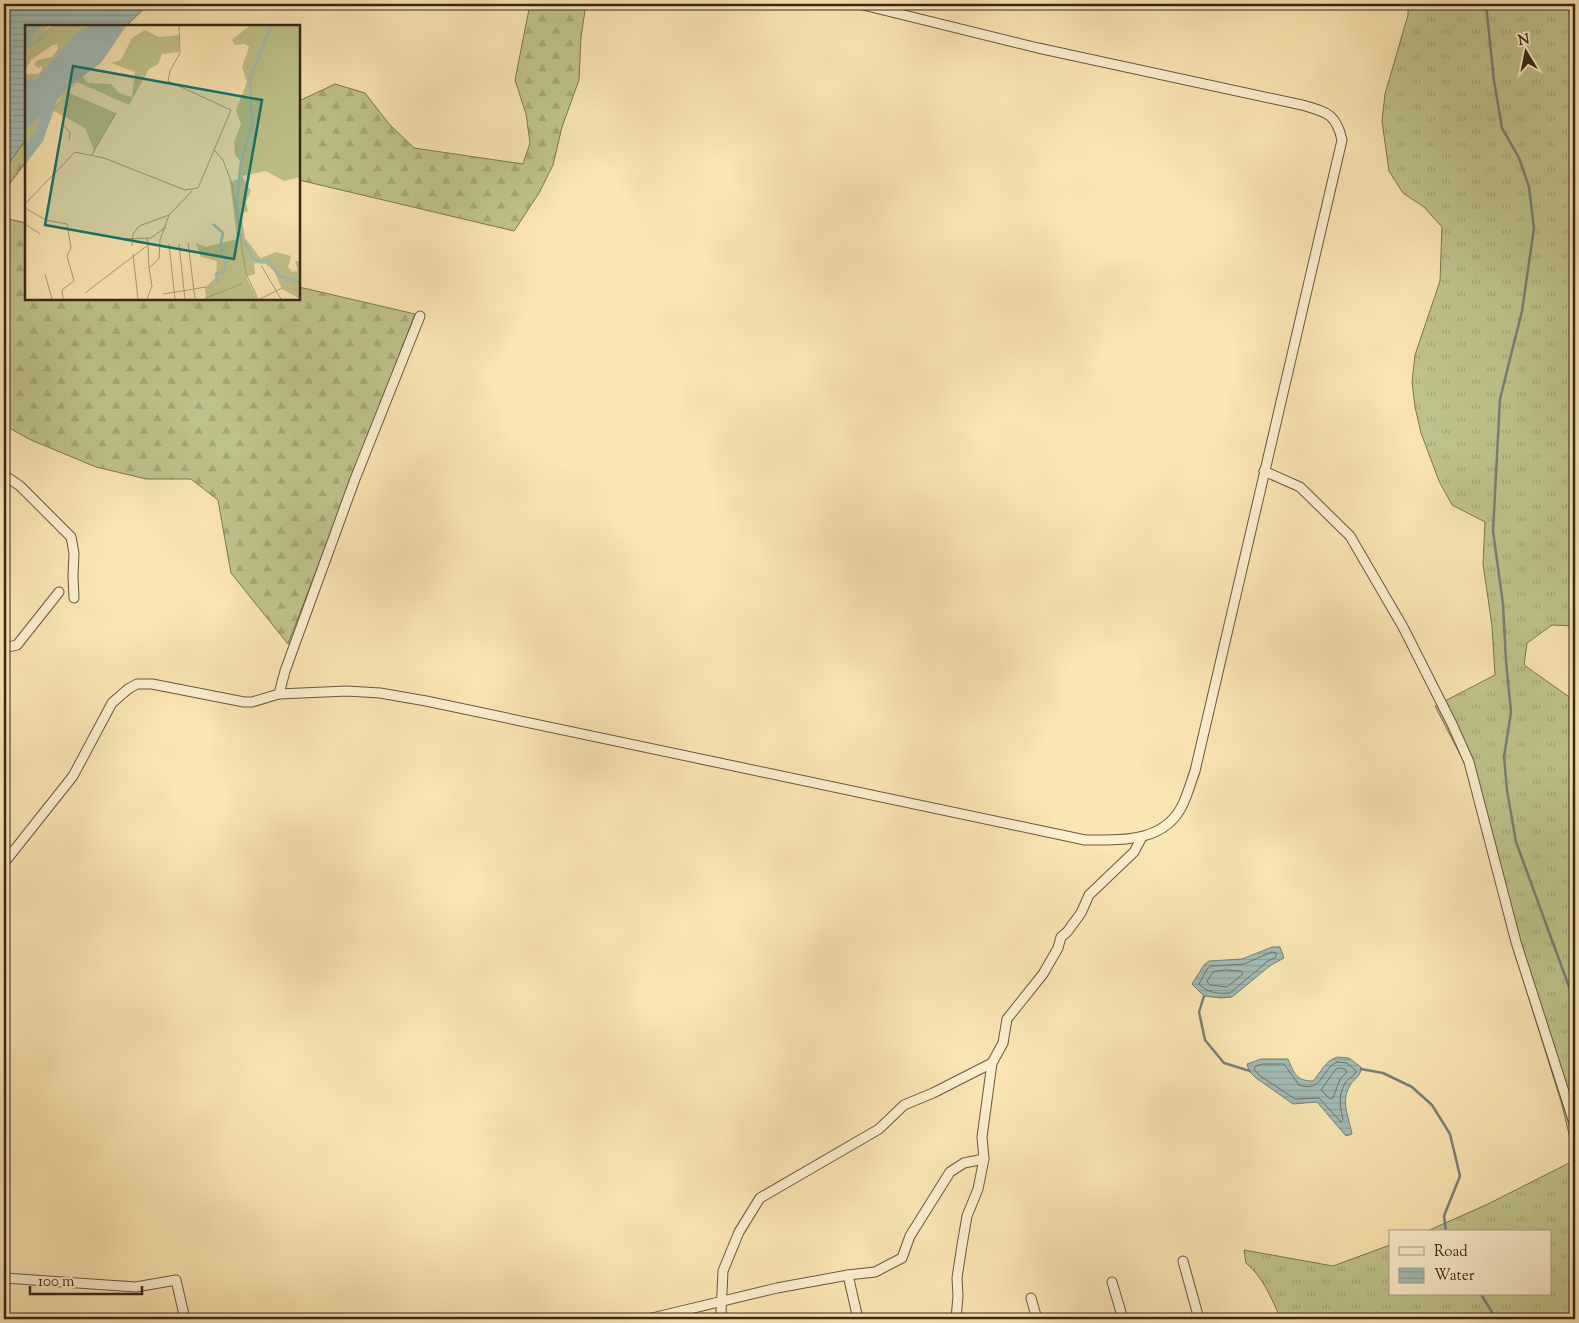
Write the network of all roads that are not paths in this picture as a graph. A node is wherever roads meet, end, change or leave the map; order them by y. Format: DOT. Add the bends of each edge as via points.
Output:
graph roads {
  1 [pos="859,4"];
  2 [pos="420,316"];
  3 [pos="1264,471"];
  4 [pos="4,475"];
  5 [pos="59,592"];
  6 [pos="74,598"];
  7 [pos="4,648"];
  8 [pos="279,694"];
  9 [pos="1142,837"];
  10 [pos="4,863"];
  11 [pos="992,1063"];
  12 [pos="1575,1126"];
  13 [pos="984,1159"];
  14 [pos="1183,1261"];
  15 [pos="848,1275"];
  16 [pos="4,1278"];
  17 [pos="1112,1282"];
  18 [pos="1031,1298"];
  19 [pos="722,1302"];
  20 [pos="185,1319"];
  21 [pos="648,1319"];
  22 [pos="722,1319"];
  23 [pos="858,1319"];
  24 [pos="956,1319"];
  25 [pos="1037,1319"];
  26 [pos="1123,1319"];
  27 [pos="1199,1319"];
  1 -- 3 [label="street" via="1038,48 1302,105 1326,112 1334,118 1342,140"];
  2 -- 8 [label="street" via="355,479"];
  3 -- 9 [label="street" via="1195,771 1183,805 1172,820 1159,831"];
  3 -- 12 [label="street" via="1300,487 1350,536 1452,724 1469,762 1516,942"];
  4 -- 6 [label="street" via="20,486 71,537"];
  5 -- 7 [label="street" via="17,645"];
  8 -- 9 [label="street" via="347,690 380,693 1085,840"];
  8 -- 10 [label="street" via="244,702 152,684 137,684 128,689 112,703 73,776"];
  9 -- 11 [label="street" via="1134,852 1090,895 1081,913 1061,937 1043,974 1007,1019 1003,1043"];
  11 -- 13 [label="street" via="982,1138"];
  11 -- 19 [label="street" via="904,1104 879,1128 760,1198 739,1232 723,1271"];
  13 -- 15 [label="street" via="964,1163 950,1172 910,1236 902,1258 875,1272"];
  13 -- 24 [label="street" via="978,1189 967,1216 957,1278"];
  14 -- 27 [label="street"];
  15 -- 19 [label="street"];
  15 -- 23 [label="street"];
  16 -- 20 [label="street" via="136,1286 176,1280"];
  17 -- 26 [label="street"];
  18 -- 25 [label="street"];
  19 -- 21 [label="street"];
  19 -- 22 [label="street"];
}
